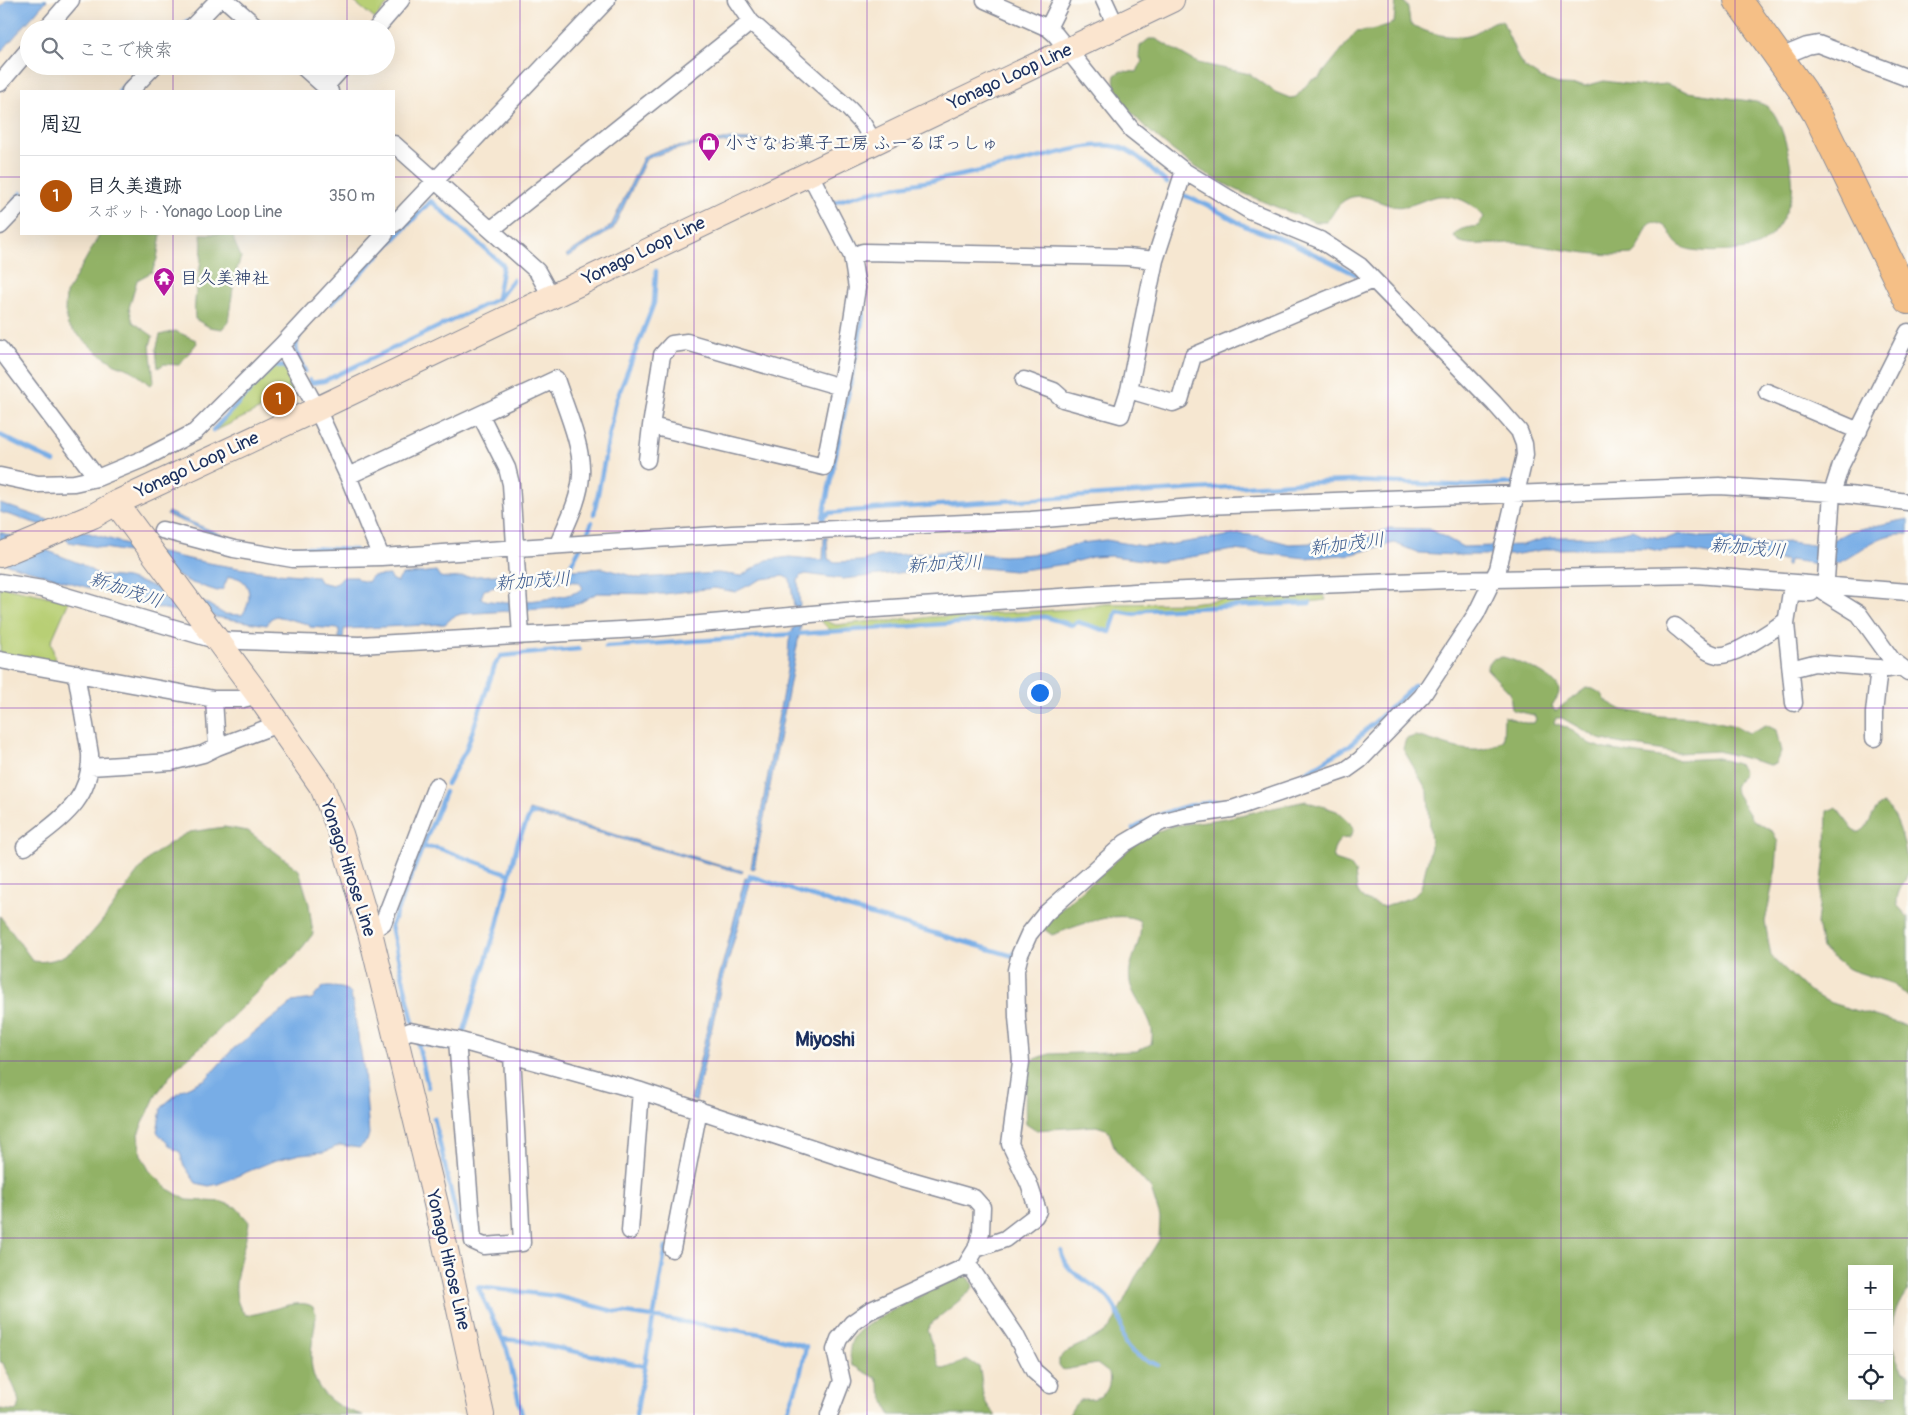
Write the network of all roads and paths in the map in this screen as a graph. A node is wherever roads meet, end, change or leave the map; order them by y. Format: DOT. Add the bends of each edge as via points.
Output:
graph roads {
  1 [pos="71,0"];
  2 [pos="218,0"];
  3 [pos="226,0"];
  4 [pos="401,0"];
  5 [pos="607,0"];
  6 [pos="736,0"];
  7 [pos="985,0"];
  8 [pos="1062,0"];
  9 [pos="1104,0"];
  10 [pos="1172,0"];
  11 [pos="1738,0"];
  12 [pos="1756,0"];
  13 [pos="54,20"];
  14 [pos="199,20"];
  15 [pos="249,20"];
  16 [pos="384,20"];
  17 [pos="750,22"];
  18 [pos="1116,26"];
  19 [pos="1048,28"];
  20 [pos="1068,49"];
  21 [pos="1784,55"];
  22 [pos="20,60"];
  23 [pos="145,75"];
  24 [pos="312,75"];
  25 [pos="338,75"];
  26 [pos="1908,78"];
  27 [pos="0,83"];
  28 [pos="328,89"];
  29 [pos="131,90"];
  30 [pos="874,141"];
  31 [pos="395,145"];
  32 [pos="1184,171"];
  33 [pos="805,174"];
  34 [pos="436,179"];
  35 [pos="20,205"];
  36 [pos="395,223"];
  37 [pos="0,226"];
  38 [pos="492,229"];
  39 [pos="384,235"];
  40 [pos="852,256"];
  41 [pos="1156,260"];
  42 [pos="1908,266"];
  43 [pos="1373,280"];
  44 [pos="551,296"];
  45 [pos="1908,300"];
  46 [pos="1908,332"];
  47 [pos="282,345"];
  48 [pos="0,349"];
  49 [pos="1024,380"];
  50 [pos="841,387"];
  51 [pos="1129,390"];
  52 [pos="1767,392"];
  53 [pos="316,409"];
  54 [pos="481,416"];
  55 [pos="650,426"];
  56 [pos="1859,430"];
  57 [pos="647,460"];
  58 [pos="0,476"];
  59 [pos="348,476"];
  60 [pos="97,478"];
  61 [pos="1832,497"];
  62 [pos="1516,499"];
  63 [pos="1908,502"];
  64 [pos="116,503"];
  65 [pos="152,532"];
  66 [pos="558,544"];
  67 [pos="515,549"];
  68 [pos="0,556"];
  69 [pos="381,557"];
  70 [pos="1496,574"];
  71 [pos="0,582"];
  72 [pos="1826,584"];
  73 [pos="1908,592"];
  74 [pos="1786,621"];
  75 [pos="1675,626"];
  76 [pos="520,631"];
  77 [pos="212,635"];
  78 [pos="0,660"];
  79 [pos="1879,668"];
  80 [pos="1791,669"];
  81 [pos="1904,670"];
  82 [pos="76,673"];
  83 [pos="258,695"];
  84 [pos="214,698"];
  85 [pos="1794,703"];
  86 [pos="278,724"];
  87 [pos="1874,738"];
  88 [pos="217,747"];
  89 [pos="90,767"];
  90 [pos="436,786"];
  91 [pos="25,846"];
  92 [pos="370,932"];
  93 [pos="396,1037"];
  94 [pos="457,1040"];
  95 [pos="512,1055"];
  96 [pos="641,1090"];
  97 [pos="699,1109"];
  98 [pos="630,1231"];
  99 [pos="672,1249"];
  100 [pos="976,1249"];
  101 [pos="965,1267"];
  102 [pos="1050,1385"];
  103 [pos="482,1415"];
  104 [pos="829,1415"];
  1 -- 13 [label="street"];
  2 -- 14 [label="street"];
  3 -- 15 [label="street"];
  4 -- 16 [label="street"];
  5 -- 34 [label="street"];
  6 -- 17 [label="street"];
  7 -- 19 [label="street"];
  8 -- 19 [label="street"];
  9 -- 18 [label="street"];
  10 -- 18 [label="main road, Yonago Loop Line"];
  11 -- 21 [label="highway"];
  12 -- 21 [label="highway"];
  17 -- 30 [label="street" via="849,109"];
  17 -- 38 [label="street"];
  18 -- 20 [label="main road, Yonago Loop Line"];
  19 -- 20 [label="street"];
  20 -- 30 [label="main road, Yonago Loop Line"];
  20 -- 32 [label="street" via="1132,130"];
  21 -- 26 [label="street" via="1818,44"];
  21 -- 42 [label="highway" via="1812,85 1846,142"];
  21 -- 45 [label="highway" via="1817,114"];
  22 -- 27 [label="street"];
  23 -- 29 [label="street"];
  24 -- 28 [label="street"];
  25 -- 28 [label="street"];
  30 -- 33 [label="main road, Yonago Loop Line"];
  31 -- 34 [label="street"];
  32 -- 41 [label="street"];
  32 -- 43 [label="street" via="1250,211 1318,239 1360,266"];
  33 -- 40 [label="street" via="815,184"];
  33 -- 44 [label="main road, Yonago Loop Line"];
  34 -- 36 [label="street"];
  34 -- 38 [label="street"];
  35 -- 37 [label="street"];
  38 -- 44 [label="street" via="537,271"];
  39 -- 47 [label="street"];
  40 -- 41 [label="street" via="863,252"];
  40 -- 50 [label="street" via="857,288"];
  41 -- 51 [label="street"];
  43 -- 51 [label="street" via="1193,356 1180,400 1173,403"];
  43 -- 62 [label="street" via="1519,431 1525,454"];
  44 -- 53 [label="main road, Yonago Loop Line"];
  46 -- 56 [label="street"];
  47 -- 53 [label="street"];
  47 -- 60 [label="street" via="195,432 143,460"];
  48 -- 60 [label="street"];
  49 -- 51 [label="street" via="1054,391 1063,399 1121,415"];
  50 -- 55 [label="street" via="824,467"];
  50 -- 55 [label="street" via="687,342 672,344 662,355"];
  52 -- 56 [label="street"];
  53 -- 59 [label="street"];
  53 -- 64 [label="main road, Yonago Loop Line"];
  54 -- 59 [label="street"];
  54 -- 66 [label="street" via="556,379 580,456 581,475 578,492"];
  54 -- 67 [label="street" via="507,468"];
  55 -- 57 [label="street"];
  56 -- 61 [label="street" via="1841,465"];
  58 -- 60 [label="street" via="38,484 74,483"];
  59 -- 69 [label="street"];
  61 -- 62 [label="street" via="1719,486"];
  61 -- 63 [label="street"];
  61 -- 72 [label="street"];
  62 -- 66 [label="street" via="1205,506 1031,520"];
  62 -- 70 [label="street"];
  64 -- 65 [label="main road, Yonago Hirose Line"];
  64 -- 68 [label="main road"];
  65 -- 69 [label="street" via="293,559"];
  65 -- 77 [label="main road, Yonago Hirose Line"];
  66 -- 67 [label="street"];
  67 -- 69 [label="street"];
  67 -- 76 [label="street"];
  70 -- 72 [label="street" via="1697,574"];
  70 -- 76 [label="street" via="1136,592 845,611 654,628"];
  70 -- 100 [label="street" via="1476,614 1422,696 1360,760 1346,770 1249,804 1161,822 1125,843 1036,924 1020,953 1016,970 1021,1062 1010,1144 1038,1211 1004,1240"];
  71 -- 77 [label="street" via="42,589"];
  72 -- 73 [label="street"];
  72 -- 74 [label="street" via="1791,592"];
  72 -- 81 [label="street" via="1858,614 1892,660"];
  74 -- 75 [label="street" via="1734,652 1718,655"];
  74 -- 80 [label="street"];
  76 -- 77 [label="street" via="359,644"];
  77 -- 83 [label="main road, Yonago Hirose Line"];
  78 -- 82 [label="street"];
  79 -- 80 [label="street" via="1814,663"];
  79 -- 81 [label="street"];
  79 -- 87 [label="street"];
  80 -- 85 [label="street"];
  82 -- 84 [label="street"];
  82 -- 89 [label="street"];
  83 -- 84 [label="street" via="243,699"];
  83 -- 86 [label="main road, Yonago Hirose Line"];
  84 -- 88 [label="street"];
  86 -- 88 [label="street"];
  86 -- 92 [label="main road, Yonago Hirose Line" via="322,787 341,834"];
  88 -- 89 [label="street" via="171,762"];
  89 -- 91 [label="street" via="86,784 72,809"];
  90 -- 92 [label="street" via="382,923"];
  92 -- 93 [label="main road, Yonago Hirose Line"];
  93 -- 94 [label="street" via="410,1030"];
  93 -- 103 [label="main road, Yonago Hirose Line"];
  94 -- 95 [label="street"];
  94 -- 95 [label="street" via="473,1242 484,1246 522,1243"];
  95 -- 96 [label="street"];
  96 -- 97 [label="street"];
  96 -- 98 [label="street"];
  97 -- 99 [label="street"];
  97 -- 100 [label="street" via="900,1177 974,1198 982,1207 982,1232"];
  100 -- 101 [label="street"];
  101 -- 102 [label="street" via="972,1270 1015,1334 1034,1371"];
  101 -- 104 [label="street" via="870,1311 846,1330 836,1345 842,1381"];
}
